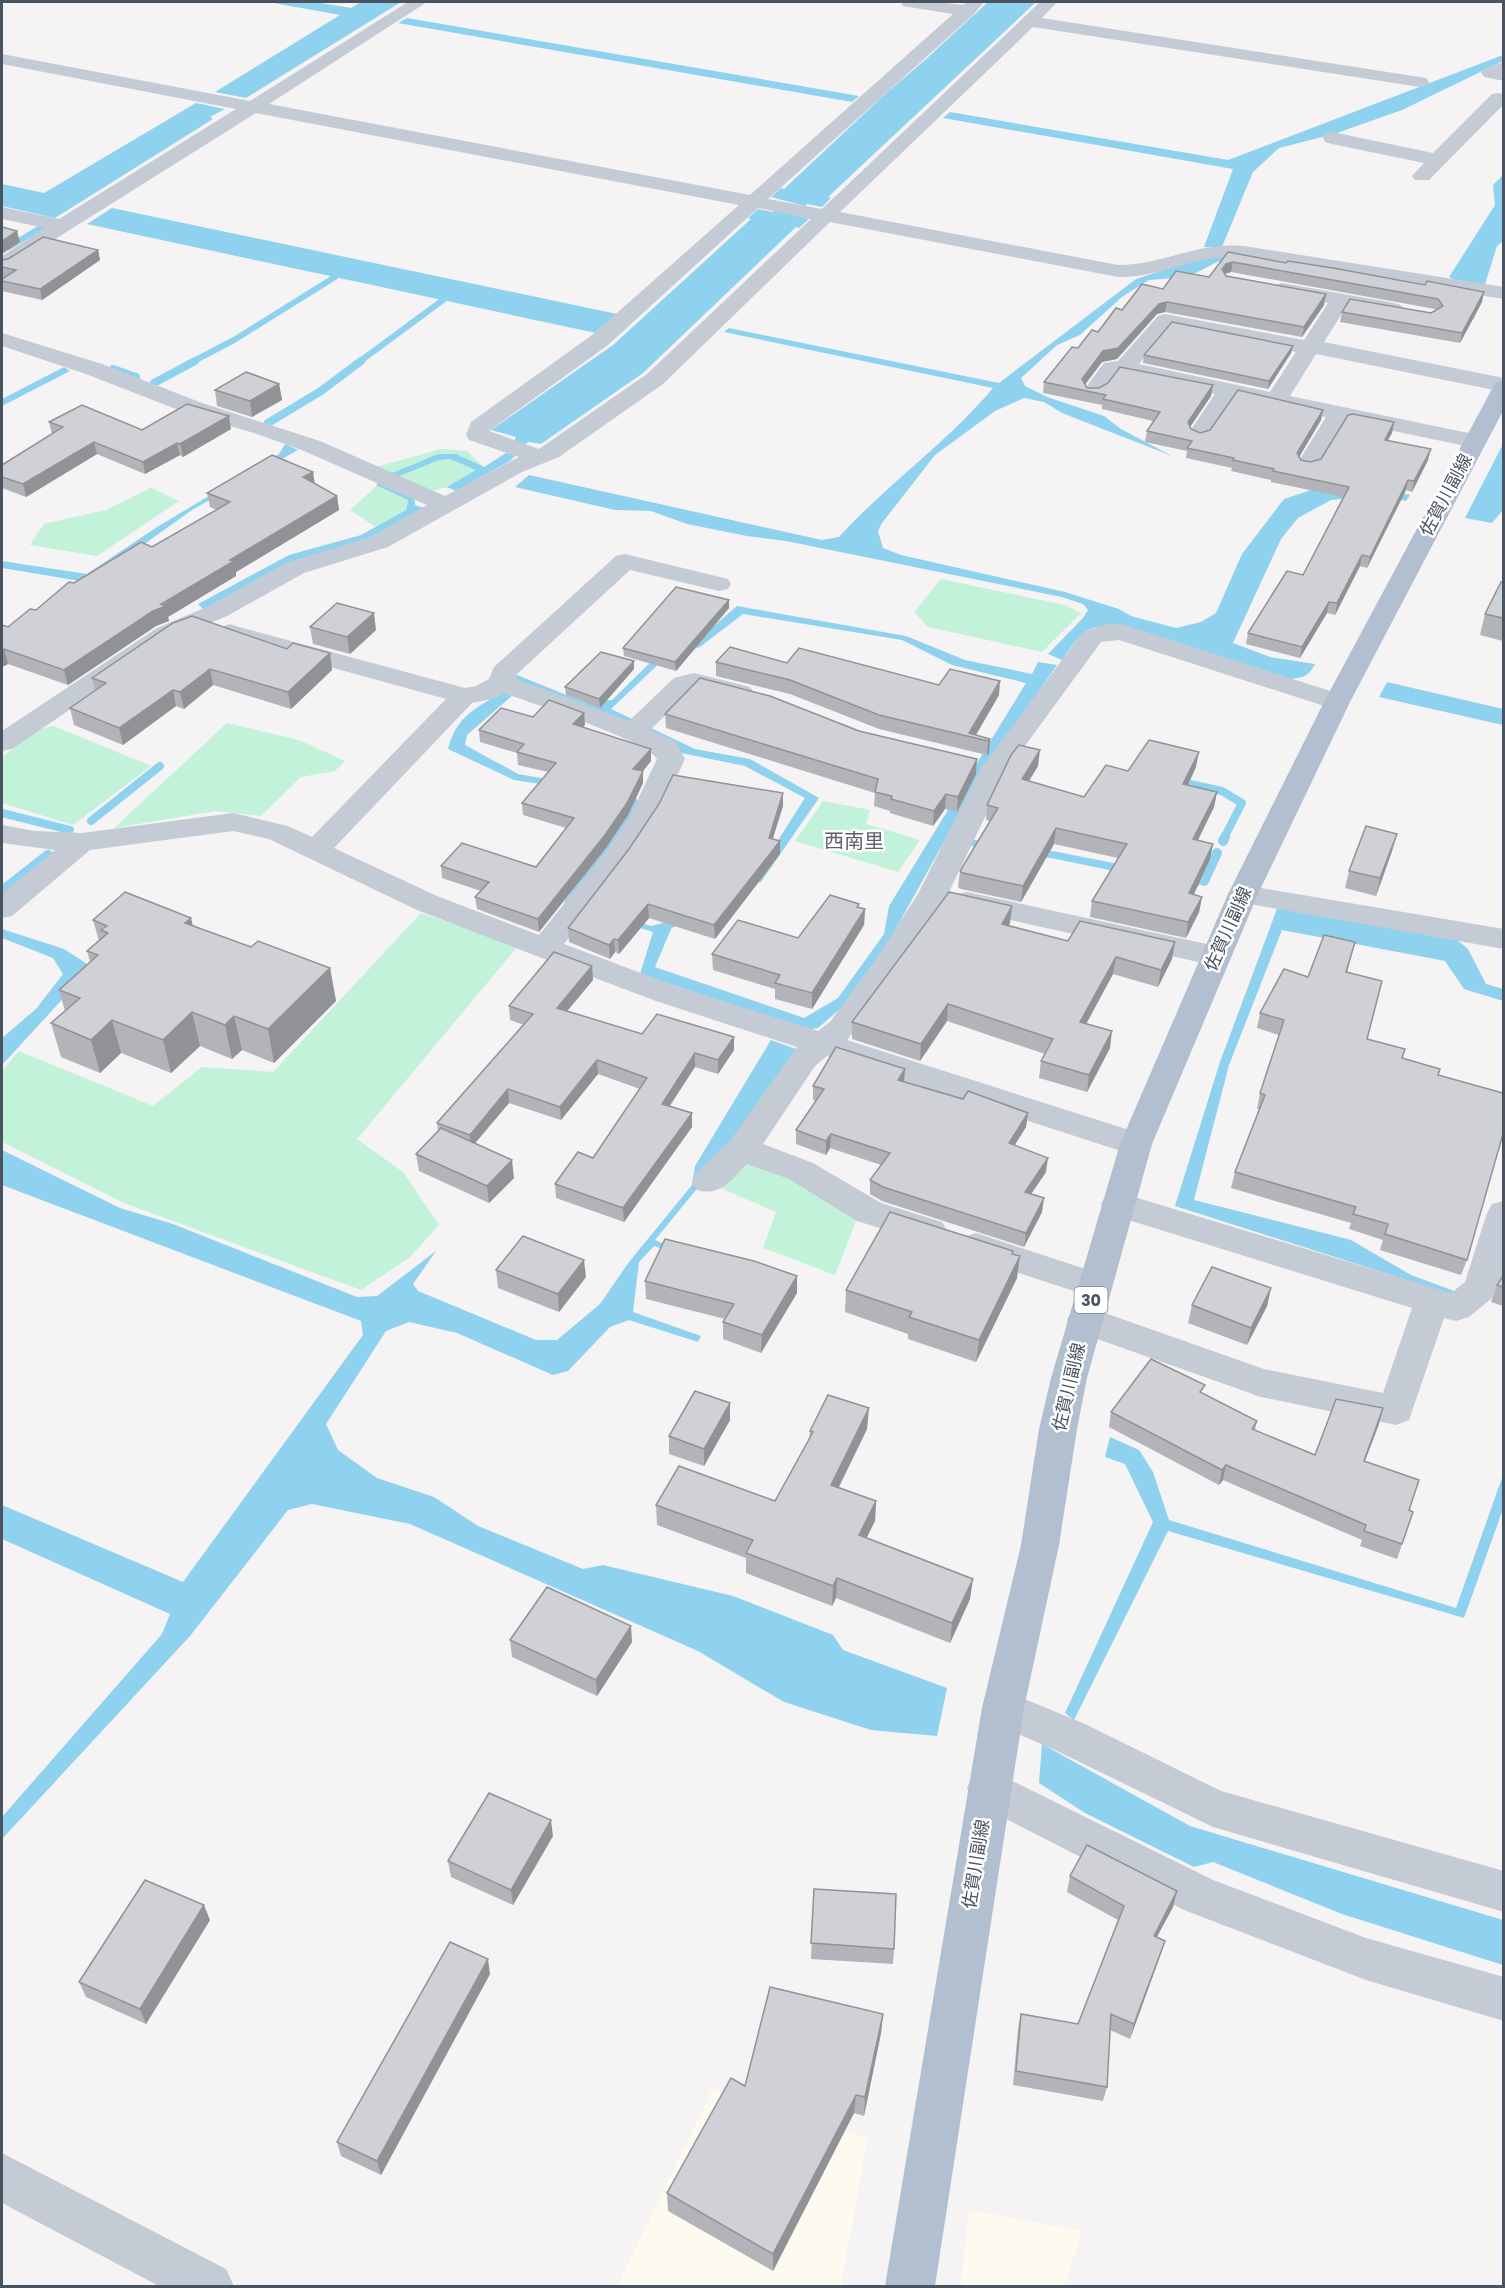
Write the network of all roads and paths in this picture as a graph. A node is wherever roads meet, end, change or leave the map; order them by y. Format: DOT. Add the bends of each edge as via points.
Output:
graph roads {
  1 [pos="418,2"];
  2 [pos="909,2"];
  3 [pos="1049,2"];
  4 [pos="972,6"];
  5 [pos="1029,21"];
  6 [pos="2,58"];
  7 [pos="1503,67"];
  8 [pos="1503,76"];
  9 [pos="1420,82"];
  10 [pos="1503,99"];
  11 [pos="254,106"];
  12 [pos="1332,138"];
  13 [pos="1438,160"];
  14 [pos="1422,176"];
  15 [pos="755,201"];
  16 [pos="2,213"];
  17 [pos="828,215"];
  18 [pos="62,226"];
  19 [pos="2,264"];
  20 [pos="1265,286"];
  21 [pos="1493,291"];
  22 [pos="1341,299"];
  23 [pos="1417,313"];
  24 [pos="2,339"];
  25 [pos="1310,347"];
  26 [pos="1124,368"];
  27 [pos="1503,386"];
  28 [pos="1229,390"];
  29 [pos="1094,391"];
  30 [pos="1276,400"];
  31 [pos="1339,413"];
  32 [pos="1199,434"];
  33 [pos="1475,441"];
  34 [pos="521,452"];
  35 [pos="1309,464"];
  36 [pos="446,505"];
  37 [pos="719,584"];
  38 [pos="191,621"];
  39 [pos="502,683"];
  40 [pos="464,696"];
  41 [pos="769,700"];
  42 [pos="1337,702"];
  43 [pos="637,728"];
  44 [pos="2,743"];
  45 [pos="2,834"];
  46 [pos="82,842"];
  47 [pos="316,850"];
  48 [pos="933,894"];
  49 [pos="1243,894"];
  50 [pos="2,909"];
  51 [pos="1503,939"];
  52 [pos="545,948"];
  53 [pos="1216,956"];
  54 [pos="823,1044"];
  55 [pos="1137,1144"];
  56 [pos="742,1149"];
  57 [pos="709,1181"];
  58 [pos="1118,1203"];
  59 [pos="1503,1213"];
  60 [pos="1095,1285"];
  61 [pos="1432,1301"];
  62 [pos="1085,1320"];
  63 [pos="1003,1708"];
  64 [pos="988,1788"];
  65 [pos="1503,1892"];
  66 [pos="1503,1999"];
  67 [pos="2,2177"];
  68 [pos="209,2286"];
  69 [pos="910,2286"];
  1 -- 11 [label="street"];
  2 -- 4 [label="street"];
  3 -- 5 [label="street"];
  4 -- 15 [label="street"];
  5 -- 9 [label="street"];
  5 -- 17 [label="street"];
  6 -- 11 [label="street"];
  7 -- 8 [label="street" via="1490,73"];
  10 -- 13 [label="street" via="1498,98"];
  11 -- 15 [label="street"];
  11 -- 18 [label="street"];
  12 -- 13 [label="street"];
  13 -- 14 [label="street"];
  15 -- 17 [label="street"];
  15 -- 34 [label="street" via="600,340 478,427 477,435"];
  16 -- 18 [label="street"];
  17 -- 21 [label="street" via="1129,272 1200,252 1229,251"];
  17 -- 34 [label="street" via="655,379 551,452"];
  18 -- 19 [label="street"];
  20 -- 22 [label="street"];
  22 -- 23 [label="street"];
  22 -- 25 [label="street"];
  24 -- 36 [label="street" via="282,435"];
  25 -- 26 [label="street" via="1165,320"];
  25 -- 27 [label="street"];
  25 -- 30 [label="street"];
  26 -- 28 [label="street"];
  26 -- 29 [label="street" via="1112,368"];
  27 -- 33 [label="main road, 佐賀川副線 / 30"];
  28 -- 30 [label="street"];
  28 -- 32 [label="street"];
  30 -- 31 [label="street"];
  31 -- 33 [label="street"];
  31 -- 35 [label="street"];
  33 -- 42 [label="main road, 佐賀川副線 / 30"];
  34 -- 36 [label="street" via="514,467"];
  36 -- 38 [label="street" via="380,542 295,568 218,611"];
  37 -- 39 [label="street" via="625,561 503,673"];
  38 -- 40 [label="street"];
  38 -- 44 [label="street" via="166,633"];
  39 -- 40 [label="street" via="483,693"];
  39 -- 43 [label="street"];
  40 -- 47 [label="street"];
  41 -- 43 [label="street" via="694,681 683,684"];
  42 -- 48 [label="street" via="1120,632 1092,637 983,765"];
  42 -- 49 [label="main road, 佐賀川副線 / 30"];
  43 -- 52 [label="street" via="666,748 671,759 644,816 618,855"];
  45 -- 46 [label="street"];
  46 -- 47 [label="street" via="232,822 278,832"];
  46 -- 50 [label="street"];
  47 -- 52 [label="street" via="427,903"];
  48 -- 53 [label="street"];
  48 -- 54 [label="street" via="841,1029"];
  49 -- 51 [label="street"];
  49 -- 53 [label="main road, 佐賀川副線 / 30"];
  52 -- 54 [label="street" via="667,994"];
  53 -- 55 [label="main road, 佐賀川副線 / 30"];
  54 -- 55 [label="street"];
  54 -- 56 [label="street" via="804,1058"];
  55 -- 58 [label="main road, 佐賀川副線 / 30"];
  56 -- 57 [label="street"];
  56 -- 60 [label="street" via="801,1171 869,1212"];
  58 -- 60 [label="main road, 佐賀川副線 / 30"];
  58 -- 61 [label="street"];
  59 -- 61 [label="street" via="1480,1289 1456,1308"];
  60 -- 62 [label="main road, 佐賀川副線 / 30"];
  61 -- 62 [label="street" via="1396,1410 1261,1383"];
  62 -- 63 [label="main road, 佐賀川副線 / 30" via="1058,1429 1040,1545"];
  63 -- 64 [label="main road, 佐賀川副線 / 30"];
  63 -- 65 [label="street" via="1213,1808"];
  64 -- 66 [label="street" via="1199,1895 1366,1959"];
  64 -- 69 [label="main road, 佐賀川副線 / 30"];
  67 -- 68 [label="street"];
}
